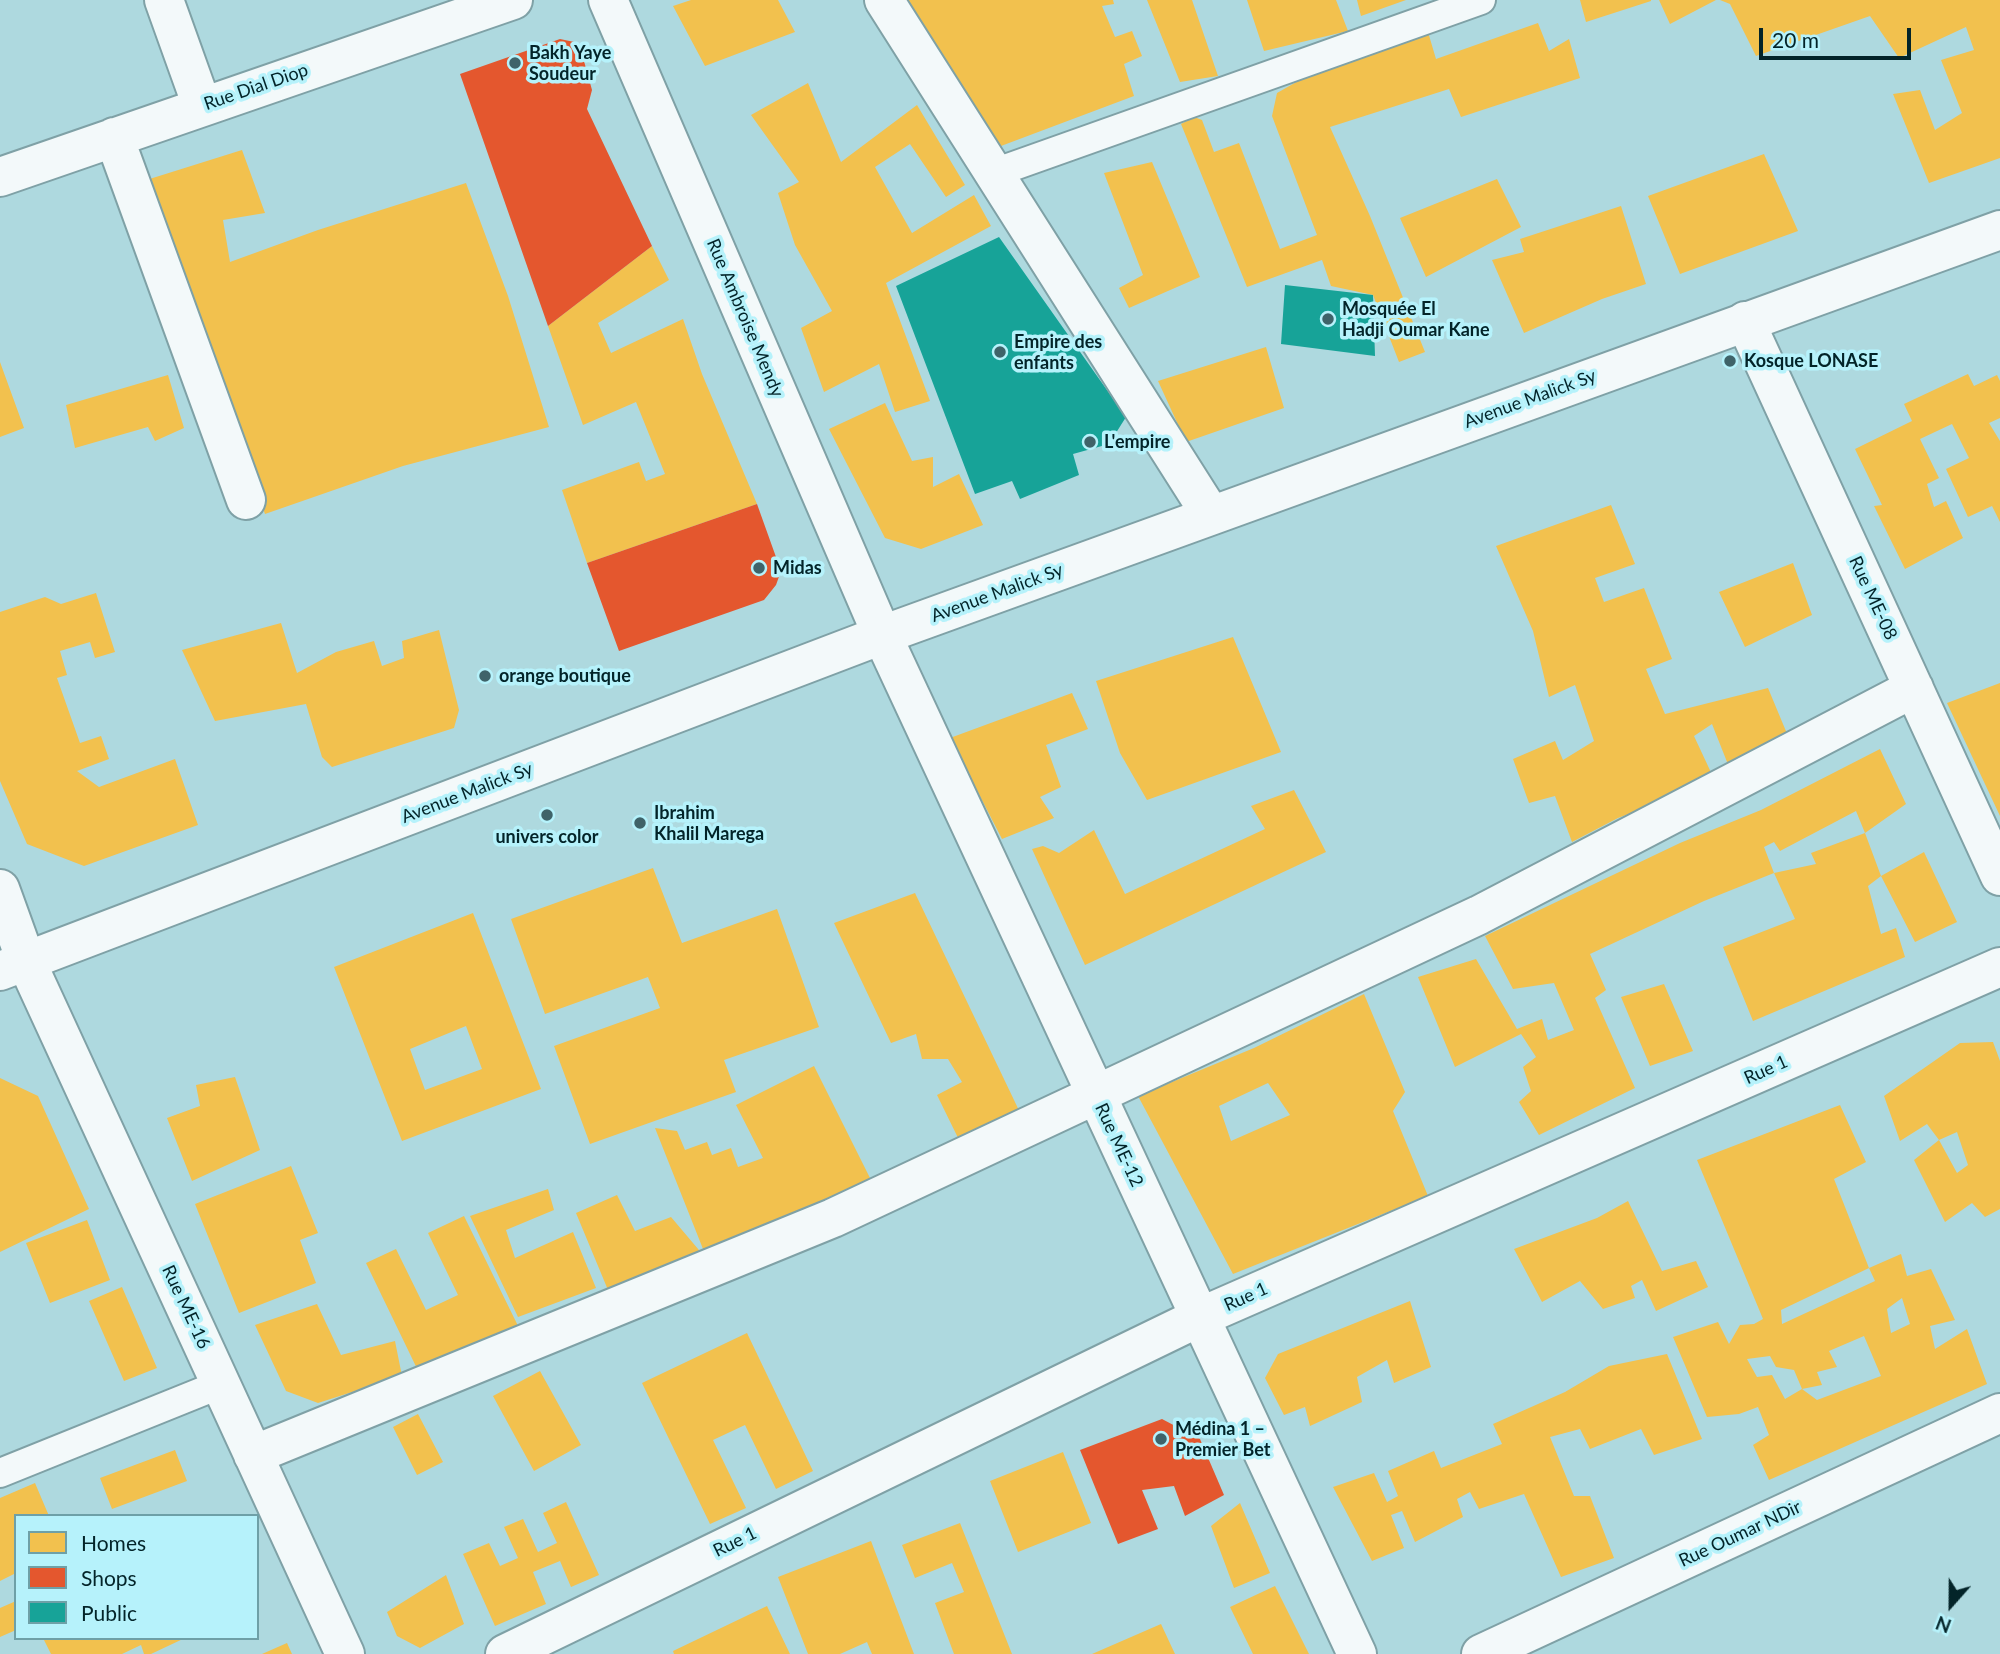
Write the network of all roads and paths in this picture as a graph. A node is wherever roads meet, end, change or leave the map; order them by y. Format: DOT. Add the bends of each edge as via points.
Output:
graph roads {
  1 [pos="164,0"];
  2 [pos="513,0"];
  3 [pos="608,0"];
  4 [pos="884,0"];
  5 [pos="1480,0"];
  6 [pos="202,106"];
  7 [pos="114,137"];
  8 [pos="994,173"];
  9 [pos="0,177"];
  10 [pos="2000,230"];
  11 [pos="1745,321"];
  12 [pos="246,500"];
  13 [pos="1211,515"];
  14 [pos="882,635"];
  15 [pos="1914,688"];
  16 [pos="2000,876"];
  17 [pos="0,889"];
  18 [pos="13,966"];
  19 [pos="2000,967"];
  20 [pos="1095,1094"];
  21 [pos="1200,1317"];
  22 [pos="221,1384"];
  23 [pos="2000,1413"];
  24 [pos="253,1455"];
  25 [pos="0,1474"];
  26 [pos="345,1654"];
  27 [pos="505,1654"];
  28 [pos="1357,1654"];
  29 [pos="1481,1654"];
  1 -- 6 [label="street"];
  2 -- 6 [label="street, Rue Dial Diop"];
  3 -- 14 [label="street, Rue Ambroise Mendy"];
  4 -- 8 [label="street"];
  5 -- 8 [label="lane"];
  6 -- 7 [label="street, Rue Dial Diop"];
  7 -- 9 [label="street, Rue Dial Diop"];
  7 -- 12 [label="street"];
  8 -- 13 [label="street"];
  10 -- 11 [label="street, Avenue Malick Sy"];
  11 -- 13 [label="street, Avenue Malick Sy"];
  11 -- 15 [label="street, Rue ME-08"];
  13 -- 14 [label="street, Avenue Malick Sy"];
  14 -- 18 [label="street, Avenue Malick Sy"];
  14 -- 20 [label="street, Rue ME-12"];
  15 -- 16 [label="street, Rue ME-08"];
  15 -- 20 [label="street" via="1479,915"];
  17 -- 18 [label="street, Rue ME-16"];
  18 -- 22 [label="street, Rue ME-16"];
  19 -- 21 [label="street, Rue 1"];
  20 -- 21 [label="street, Rue ME-12"];
  20 -- 24 [label="street" via="834,1218"];
  21 -- 27 [label="street, Rue 1"];
  21 -- 28 [label="street, Rue ME-12"];
  22 -- 24 [label="street, Rue ME-16"];
  22 -- 25 [label="lane"];
  23 -- 29 [label="street, Rue Oumar NDir"];
  24 -- 26 [label="street, Rue ME-16"];
}
